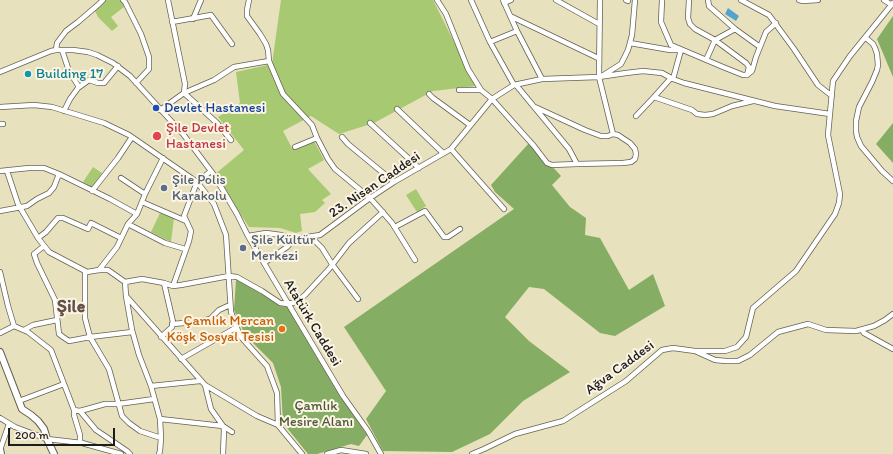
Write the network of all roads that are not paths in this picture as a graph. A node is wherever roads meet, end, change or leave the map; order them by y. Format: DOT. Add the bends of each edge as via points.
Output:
graph roads {
  1 [pos="102,0"];
  2 [pos="123,0"];
  3 [pos="168,0"];
  4 [pos="201,0"];
  5 [pos="249,0"];
  6 [pos="437,0"];
  7 [pos="471,0"];
  8 [pos="511,0"];
  9 [pos="556,0"];
  10 [pos="600,0"];
  11 [pos="635,0"];
  12 [pos="662,0"];
  13 [pos="689,0"];
  14 [pos="708,0"];
  15 [pos="741,0"];
  16 [pos="799,0"];
  17 [pos="818,0"];
  18 [pos="884,0"];
  19 [pos="504,2"];
  20 [pos="892,4"];
  21 [pos="510,16"];
  22 [pos="193,19"];
  23 [pos="172,22"];
  24 [pos="776,23"];
  25 [pos="600,24"];
  26 [pos="735,28"];
  27 [pos="517,31"];
  28 [pos="866,38"];
  29 [pos="715,40"];
  30 [pos="490,42"];
  31 [pos="630,43"];
  32 [pos="232,44"];
  33 [pos="760,47"];
  34 [pos="56,50"];
  35 [pos="62,50"];
  36 [pos="681,50"];
  37 [pos="598,58"];
  38 [pos="269,60"];
  39 [pos="706,60"];
  40 [pos="118,66"];
  41 [pos="0,72"];
  42 [pos="747,75"];
  43 [pos="599,77"];
  44 [pos="542,79"];
  45 [pos="672,79"];
  46 [pos="136,83"];
  47 [pos="515,85"];
  48 [pos="79,87"];
  49 [pos="459,90"];
  50 [pos="481,90"];
  51 [pos="184,93"];
  52 [pos="429,94"];
  53 [pos="832,96"];
  54 [pos="654,97"];
  55 [pos="492,99"];
  56 [pos="755,100"];
  57 [pos="0,107"];
  58 [pos="535,107"];
  59 [pos="397,109"];
  60 [pos="64,110"];
  61 [pos="160,110"];
  62 [pos="830,114"];
  63 [pos="636,116"];
  64 [pos="370,123"];
  65 [pos="470,125"];
  66 [pos="613,134"];
  67 [pos="342,136"];
  68 [pos="132,138"];
  69 [pos="317,138"];
  70 [pos="231,140"];
  71 [pos="295,147"];
  72 [pos="451,149"];
  73 [pos="443,153"];
  74 [pos="164,158"];
  75 [pos="577,164"];
  76 [pos="419,168"];
  77 [pos="0,171"];
  78 [pos="7,171"];
  79 [pos="211,171"];
  80 [pos="59,174"];
  81 [pos="121,178"];
  82 [pos="893,181"];
  83 [pos="197,182"];
  84 [pos="394,182"];
  85 [pos="92,191"];
  86 [pos="145,194"];
  87 [pos="370,198"];
  88 [pos="142,202"];
  89 [pos="20,207"];
  90 [pos="504,209"];
  91 [pos="0,211"];
  92 [pos="383,212"];
  93 [pos="137,214"];
  94 [pos="186,221"];
  95 [pos="128,224"];
  96 [pos="395,228"];
  97 [pos="460,229"];
  98 [pos="248,236"];
  99 [pos="311,237"];
  100 [pos="38,238"];
  101 [pos="121,238"];
  102 [pos="294,239"];
  103 [pos="44,246"];
  104 [pos="186,249"];
  105 [pos="415,260"];
  106 [pos="264,263"];
  107 [pos="332,264"];
  108 [pos="99,270"];
  109 [pos="84,271"];
  110 [pos="0,272"];
  111 [pos="229,276"];
  112 [pos="125,282"];
  113 [pos="164,283"];
  114 [pos="174,286"];
  115 [pos="126,296"];
  116 [pos="358,299"];
  117 [pos="288,304"];
  118 [pos="230,305"];
  119 [pos="893,314"];
  120 [pos="57,320"];
  121 [pos="172,324"];
  122 [pos="14,326"];
  123 [pos="237,327"];
  124 [pos="24,330"];
  125 [pos="862,330"];
  126 [pos="132,332"];
  127 [pos="0,333"];
  128 [pos="90,337"];
  129 [pos="161,337"];
  130 [pos="893,349"];
  131 [pos="695,351"];
  132 [pos="0,352"];
  133 [pos="181,359"];
  134 [pos="200,381"];
  135 [pos="64,384"];
  136 [pos="205,385"];
  137 [pos="151,386"];
  138 [pos="154,399"];
  139 [pos="19,401"];
  140 [pos="118,404"];
  141 [pos="74,410"];
  142 [pos="80,411"];
  143 [pos="0,418"];
  144 [pos="160,419"];
  145 [pos="9,424"];
  146 [pos="278,425"];
  147 [pos="223,426"];
  148 [pos="232,432"];
  149 [pos="160,438"];
  150 [pos="47,439"];
  151 [pos="80,443"];
  152 [pos="0,449"];
  153 [pos="1,454"];
  154 [pos="54,454"];
  155 [pos="121,454"];
  156 [pos="130,454"];
  157 [pos="159,454"];
  158 [pos="223,454"];
  159 [pos="302,454"];
  160 [pos="327,454"];
  161 [pos="366,454"];
  162 [pos="381,454"];
  163 [pos="472,454"];
  1 -- 34 [label="street" via="66,30"];
  2 -- 46 [label="street" via="141,34 149,57 149,69"];
  3 -- 23 [label="street"];
  4 -- 22 [label="street"];
  5 -- 38 [label="street" via="247,16 263,38"];
  6 -- 50 [label="street" via="446,14 468,69"];
  7 -- 30 [label="street"];
  8 -- 19 [label="street"];
  9 -- 25 [label="street"];
  10 -- 25 [label="street"];
  11 -- 31 [label="street"];
  12 -- 36 [label="street" via="662,22 671,45"];
  13 -- 29 [label="street" via="690,24"];
  14 -- 26 [label="street" via="709,6"];
  15 -- 24 [label="street" via="769,15"];
  16 -- 17 [label="street"];
  18 -- 20 [label="street"];
  19 -- 21 [label="street"];
  20 -- 28 [label="street"];
  21 -- 27 [label="street"];
  21 -- 37 [label="street"];
  22 -- 23 [label="street"];
  22 -- 32 [label="street" via="211,15"];
  23 -- 51 [label="street" via="185,84"];
  24 -- 33 [label="street" via="766,32"];
  24 -- 53 [label="street" via="818,85"];
  25 -- 37 [label="street"];
  26 -- 29 [label="street"];
  26 -- 33 [label="street"];
  27 -- 30 [label="street"];
  27 -- 44 [label="street"];
  28 -- 53 [label="street" via="833,81"];
  28 -- 82 [label="street" via="875,48 878,65 858,111 857,137 861,146"];
  29 -- 39 [label="street"];
  29 -- 42 [label="street" via="746,63 749,67"];
  30 -- 47 [label="street"];
  31 -- 36 [label="street"];
  31 -- 43 [label="street" via="621,64"];
  33 -- 42 [label="street" via="752,71"];
  34 -- 35 [label="street, Atatürk Caddesi"];
  34 -- 41 [label="street"];
  35 -- 40 [label="street, Atatürk Caddesi" via="97,54"];
  35 -- 48 [label="street" via="69,71"];
  36 -- 39 [label="street"];
  36 -- 45 [label="street"];
  37 -- 43 [label="street"];
  38 -- 51 [label="street" via="234,66 214,80"];
  38 -- 69 [label="street" via="283,94 312,125"];
  39 -- 42 [label="street"];
  40 -- 46 [label="street, Atatürk Caddesi"];
  40 -- 48 [label="street" via="104,83 89,80"];
  43 -- 44 [label="street, 23. Nisan Caddesi"];
  43 -- 45 [label="street, 23. Nisan Caddesi" via="643,71 662,73"];
  43 -- 66 [label="street"];
  44 -- 47 [label="street, 23. Nisan Caddesi"];
  45 -- 54 [label="street"];
  45 -- 56 [label="street, 23. Nisan Caddesi"];
  46 -- 61 [label="street, Atatürk Caddesi"];
  47 -- 55 [label="street, 23. Nisan Caddesi"];
  47 -- 58 [label="street"];
  48 -- 60 [label="street"];
  49 -- 50 [label="street"];
  50 -- 55 [label="street"];
  51 -- 61 [label="street"];
  51 -- 70 [label="street" via="217,123"];
  52 -- 65 [label="street"];
  53 -- 62 [label="street"];
  54 -- 56 [label="street" via="705,115"];
  54 -- 63 [label="street"];
  55 -- 65 [label="street, 23. Nisan Caddesi"];
  55 -- 75 [label="street" via="547,163"];
  56 -- 62 [label="street, 23. Nisan Caddesi" via="775,106"];
  57 -- 60 [label="street" via="34,105"];
  58 -- 66 [label="street" via="601,136"];
  58 -- 75 [label="street" via="569,149"];
  59 -- 73 [label="street"];
  60 -- 68 [label="street" via="104,123"];
  61 -- 79 [label="street, Atatürk Caddesi" via="183,134"];
  62 -- 131 [label="street" via="828,135 840,194 835,214 796,271 753,308 746,337 737,347 725,351"];
  64 -- 76 [label="street"];
  65 -- 72 [label="street, 23. Nisan Caddesi"];
  66 -- 75 [label="street" via="630,143 635,149 635,159 623,163"];
  67 -- 84 [label="street" via="348,144"];
  68 -- 74 [label="street"];
  68 -- 85 [label="street"];
  69 -- 71 [label="street"];
  69 -- 87 [label="street" via="335,169"];
  72 -- 73 [label="street, 23. Nisan Caddesi"];
  72 -- 90 [label="street"];
  73 -- 76 [label="street, 23. Nisan Caddesi"];
  74 -- 83 [label="street"];
  74 -- 86 [label="street"];
  76 -- 84 [label="street, 23. Nisan Caddesi"];
  77 -- 78 [label="street"];
  78 -- 80 [label="street" via="44,168"];
  78 -- 89 [label="street"];
  79 -- 83 [label="street"];
  79 -- 98 [label="street, Atatürk Caddesi"];
  80 -- 85 [label="street"];
  80 -- 89 [label="street" via="50,193 27,206"];
  81 -- 86 [label="street"];
  83 -- 94 [label="street" via="184,216"];
  83 -- 111 [label="street" via="214,204 226,235"];
  84 -- 87 [label="street, 23. Nisan Caddesi"];
  85 -- 93 [label="street"];
  86 -- 88 [label="street"];
  87 -- 92 [label="street"];
  87 -- 99 [label="street, 23. Nisan Caddesi" via="320,235"];
  88 -- 93 [label="street"];
  88 -- 94 [label="street"];
  89 -- 91 [label="street"];
  89 -- 100 [label="street"];
  92 -- 96 [label="street"];
  92 -- 107 [label="street" via="349,243"];
  93 -- 95 [label="street"];
  94 -- 104 [label="street" via="191,231"];
  95 -- 101 [label="street"];
  95 -- 104 [label="street" via="165,243"];
  96 -- 97 [label="street" via="425,211 444,237"];
  96 -- 105 [label="street"];
  98 -- 102 [label="street, 23. Nisan Caddesi" via="266,233 281,234"];
  98 -- 106 [label="street, Atatürk Caddesi"];
  99 -- 102 [label="street, 23. Nisan Caddesi"];
  99 -- 107 [label="street"];
  100 -- 101 [label="street" via="58,218 88,229 91,223"];
  100 -- 103 [label="street"];
  101 -- 108 [label="street"];
  102 -- 106 [label="street"];
  103 -- 109 [label="street" via="49,252"];
  103 -- 120 [label="street" via="34,254 54,300"];
  104 -- 114 [label="street"];
  106 -- 117 [label="street, Atatürk Caddesi"];
  107 -- 116 [label="street"];
  107 -- 117 [label="street" via="305,295"];
  108 -- 109 [label="street"];
  108 -- 112 [label="street" via="108,270"];
  109 -- 128 [label="street" via="85,318"];
  110 -- 122 [label="street"];
  111 -- 114 [label="street"];
  111 -- 117 [label="street" via="245,280 280,303"];
  111 -- 118 [label="street"];
  112 -- 113 [label="street" via="142,279"];
  112 -- 115 [label="street"];
  113 -- 114 [label="street"];
  113 -- 121 [label="street"];
  115 -- 126 [label="street"];
  115 -- 129 [label="street"];
  117 -- 162 [label="street, Atatürk Caddesi"];
  118 -- 121 [label="street" via="219,310 210,319"];
  118 -- 123 [label="street"];
  119 -- 125 [label="street, Ağva Caddesi"];
  120 -- 124 [label="street" via="33,325"];
  120 -- 128 [label="street" via="59,334 69,341"];
  121 -- 129 [label="street"];
  122 -- 124 [label="street"];
  122 -- 127 [label="street"];
  123 -- 133 [label="street"];
  123 -- 146 [label="street" via="240,336 267,366 277,393"];
  124 -- 135 [label="street" via="51,350"];
  125 -- 130 [label="street"];
  125 -- 131 [label="street, Ağva Caddesi" via="826,330 808,324 778,332 750,355 738,361 715,360"];
  126 -- 128 [label="street"];
  126 -- 137 [label="street"];
  128 -- 140 [label="street" via="109,369"];
  129 -- 133 [label="street"];
  131 -- 163 [label="street, Ağva Caddesi" via="673,348 662,350 626,381 563,421 515,434"];
  132 -- 139 [label="main road"];
  133 -- 134 [label="street"];
  134 -- 136 [label="street"];
  134 -- 137 [label="street"];
  135 -- 139 [label="street"];
  135 -- 141 [label="street"];
  136 -- 146 [label="street" via="257,416"];
  136 -- 147 [label="street" via="211,409"];
  137 -- 138 [label="street"];
  138 -- 140 [label="street"];
  138 -- 144 [label="street"];
  139 -- 150 [label="main road" via="22,409 44,429"];
  140 -- 142 [label="street" via="104,404"];
  140 -- 149 [label="street" via="122,416 129,423 140,431"];
  141 -- 142 [label="street"];
  141 -- 151 [label="street"];
  142 -- 156 [label="street" via="96,430"];
  143 -- 145 [label="street"];
  144 -- 147 [label="street"];
  144 -- 149 [label="street"];
  145 -- 150 [label="street"];
  145 -- 152 [label="street"];
  146 -- 159 [label="street"];
  147 -- 148 [label="street"];
  147 -- 158 [label="street"];
  149 -- 157 [label="street"];
  150 -- 151 [label="street"];
  150 -- 154 [label="main road"];
  151 -- 155 [label="street"];
  152 -- 153 [label="main road"];
  160 -- 161 [label="street" via="341,450"];
}
